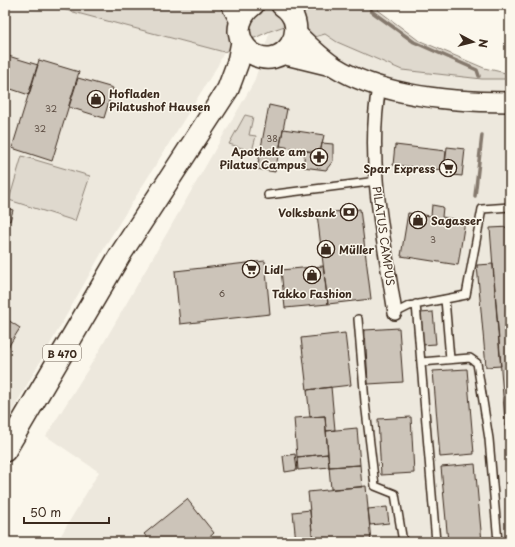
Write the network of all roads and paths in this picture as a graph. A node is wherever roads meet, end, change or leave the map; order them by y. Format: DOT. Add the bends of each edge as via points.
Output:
graph roads {
  1 [pos="230,5"];
  2 [pos="253,5"];
  3 [pos="291,14"];
  4 [pos="241,32"];
  5 [pos="273,56"];
  6 [pos="334,66"];
  7 [pos="379,86"];
  8 [pos="228,89"];
  9 [pos="510,102"];
  10 [pos="377,181"];
  11 [pos="268,194"];
  12 [pos="510,207"];
  13 [pos="445,299"];
  14 [pos="416,304"];
  15 [pos="395,313"];
  16 [pos="358,319"];
  17 [pos="450,359"];
  18 [pos="421,362"];
  19 [pos="5,451"];
  20 [pos="403,542"];
  21 [pos="436,542"];
  22 [pos="498,542"];
  1 -- 4 [label="street"];
  2 -- 4 [label="main road" via="244,14"];
  3 -- 5 [label="main road" via="293,41"];
  3 -- 6 [label="main road"];
  4 -- 5 [label="main road" via="247,49 254,55"];
  4 -- 8 [label="main road, B 470" via="238,62"];
  5 -- 6 [label="main road"];
  5 -- 8 [label="main road, B 470"];
  6 -- 7 [label="main road" via="356,78"];
  7 -- 9 [label="main road" via="434,97"];
  7 -- 10 [label="street, PILATUS CAMPUS" via="376,106"];
  8 -- 19 [label="main road, B 470" via="120,255"];
  10 -- 11 [label="lane"];
  10 -- 15 [label="street, PILATUS CAMPUS"];
  12 -- 13 [label="lane" via="482,209 466,295"];
  13 -- 14 [label="lane"];
  13 -- 17 [label="lane"];
  14 -- 15 [label="lane"];
  14 -- 18 [label="lane"];
  16 -- 20 [label="lane" via="375,486 394,494"];
  17 -- 18 [label="lane"];
  17 -- 22 [label="lane" via="470,358 477,363 489,439"];
  18 -- 21 [label="lane"];
}
